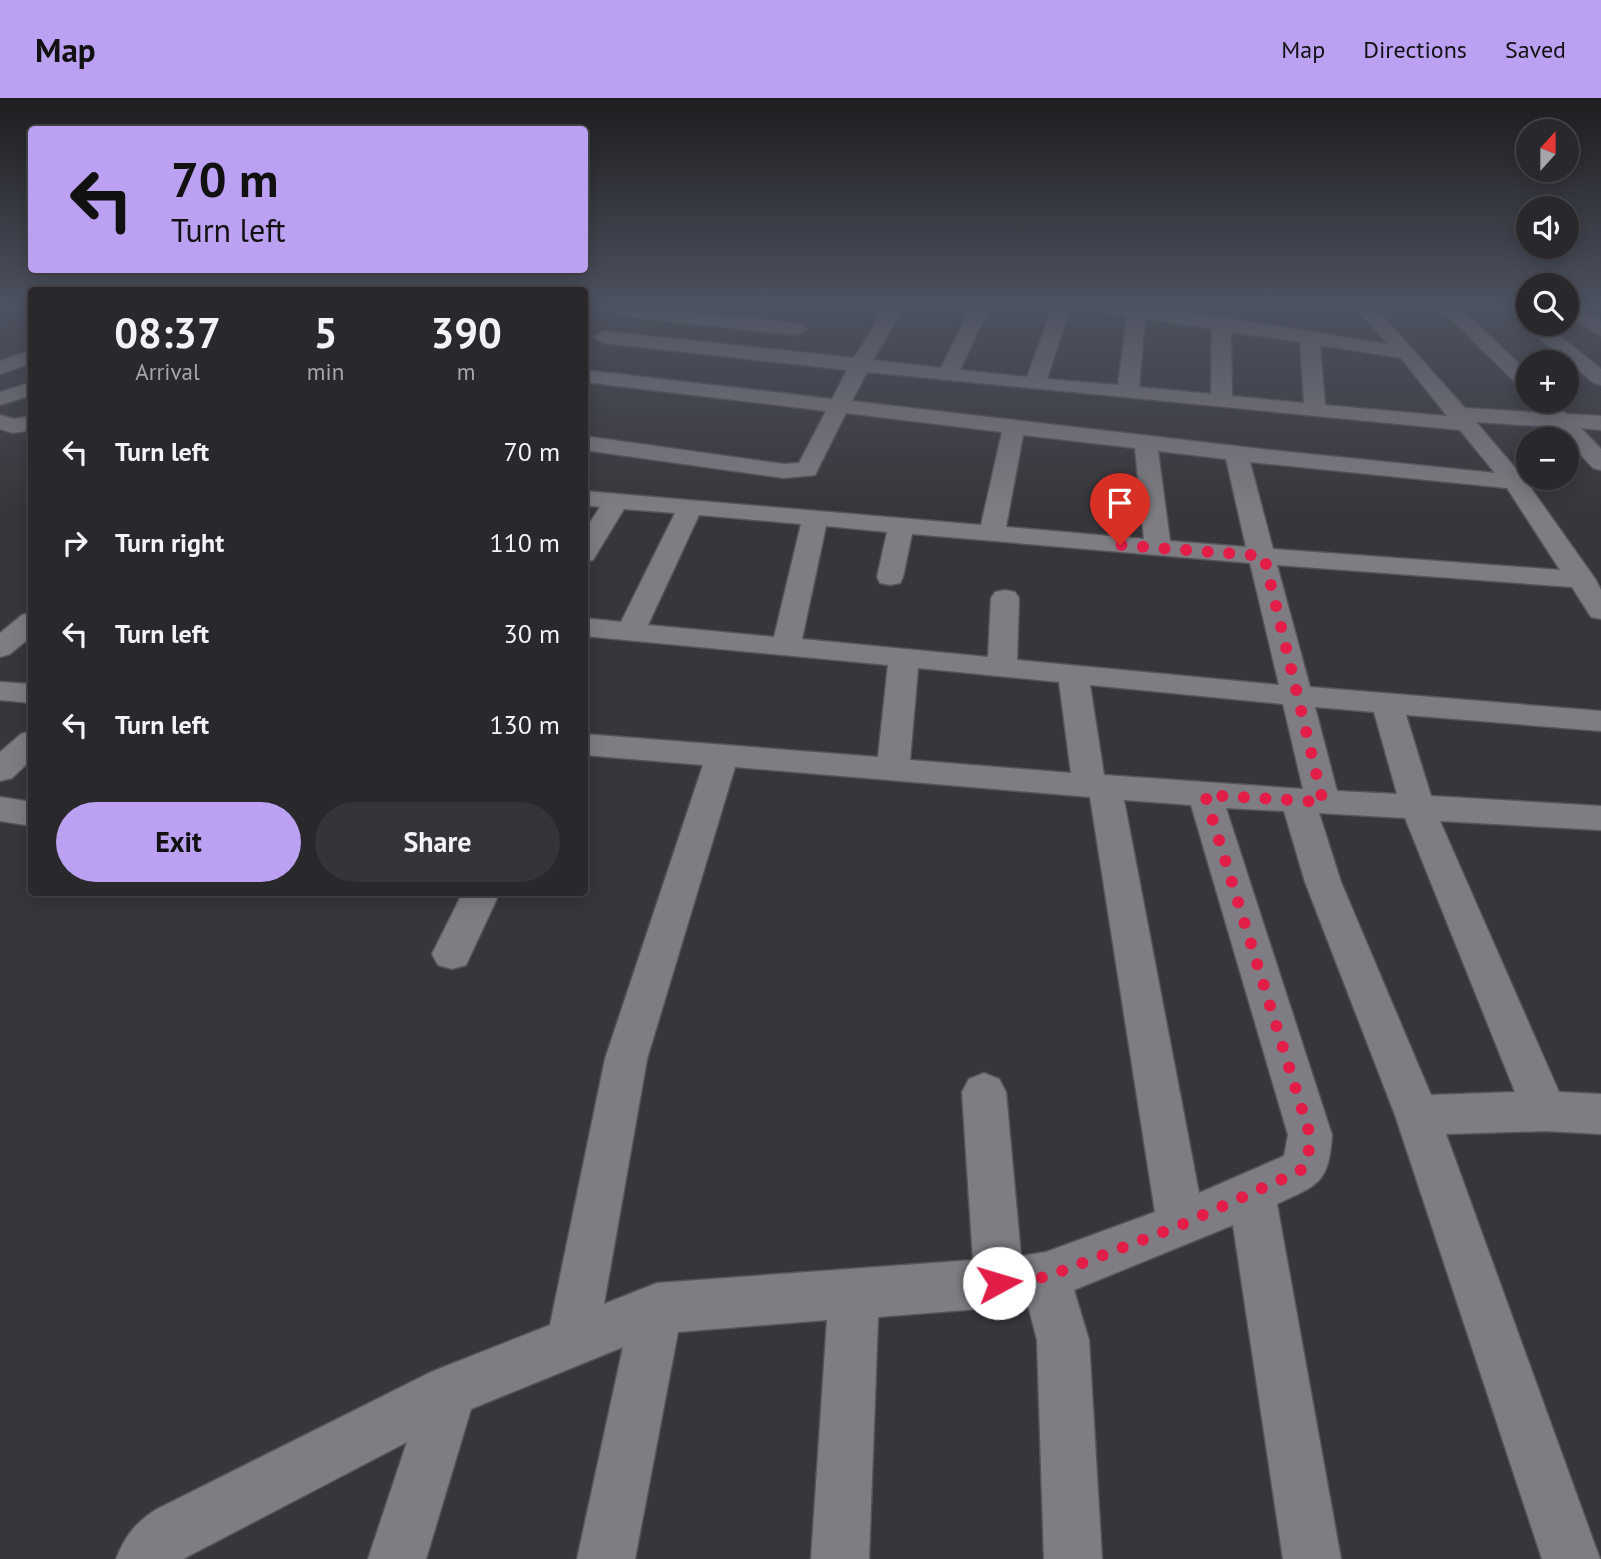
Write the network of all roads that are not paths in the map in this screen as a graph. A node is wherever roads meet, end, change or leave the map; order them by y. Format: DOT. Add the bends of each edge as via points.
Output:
graph roads {
  1 [pos="855,373"];
  2 [pos="940,373"];
  3 [pos="1039,373"];
  4 [pos="1130,373"];
  5 [pos="1221,373"];
  6 [pos="1312,373"];
  7 [pos="1424,373"];
  8 [pos="948,374"];
  9 [pos="588,376"];
  10 [pos="1035,384"];
  11 [pos="28,389"];
  12 [pos="1128,393"];
  13 [pos="0,399"];
  14 [pos="1221,402"];
  15 [pos="840,405"];
  16 [pos="1315,410"];
  17 [pos="1555,413"];
  18 [pos="1461,419"];
  19 [pos="0,422"];
  20 [pos="1563,422"];
  21 [pos="28,423"];
  22 [pos="1601,423"];
  23 [pos="1014,426"];
  24 [pos="1146,442"];
  25 [pos="588,444"];
  26 [pos="1236,453"];
  27 [pos="1601,463"];
  28 [pos="1515,482"];
  29 [pos="588,498"];
  30 [pos="616,501"];
  31 [pos="691,507"];
  32 [pos="815,518"];
  33 [pos="901,525"];
  34 [pos="992,533"];
  35 [pos="588,547"];
  36 [pos="1158,548"];
  37 [pos="1264,556"];
  38 [pos="890,578"];
  39 [pos="1005,598"];
  40 [pos="1595,599"];
  41 [pos="28,624"];
  42 [pos="588,627"];
  43 [pos="631,631"];
  44 [pos="786,646"];
  45 [pos="0,648"];
  46 [pos="904,657"];
  47 [pos="1002,667"];
  48 [pos="1073,674"];
  49 [pos="0,691"];
  50 [pos="28,694"];
  51 [pos="1297,696"];
  52 [pos="1387,704"];
  53 [pos="1601,721"];
  54 [pos="588,744"];
  55 [pos="28,745"];
  56 [pos="722,756"];
  57 [pos="0,770"];
  58 [pos="893,770"];
  59 [pos="1097,786"];
  60 [pos="1205,795"];
  61 [pos="1310,801"];
  62 [pos="0,809"];
  63 [pos="1418,809"];
  64 [pos="28,813"];
  65 [pos="1601,818"];
  66 [pos="480,896"];
  67 [pos="452,954"];
  68 [pos="984,1092"];
  69 [pos="1545,1111"];
  70 [pos="1601,1114"];
  71 [pos="1417,1115"];
  72 [pos="1252,1194"];
  73 [pos="1181,1225"];
  74 [pos="1023,1280"];
  75 [pos="854,1292"];
  76 [pos="657,1308"];
  77 [pos="572,1342"];
  78 [pos="450,1391"];
  79 [pos="145,1559"];
  80 [pos="397,1559"];
  81 [pos="606,1559"];
  82 [pos="840,1559"];
  83 [pos="1073,1559"];
  84 [pos="1312,1559"];
  85 [pos="1571,1559"];
  1 -- 15 [label="street"];
  2 -- 8 [label="street"];
  3 -- 10 [label="street"];
  4 -- 12 [label="street"];
  5 -- 14 [label="street"];
  6 -- 16 [label="street"];
  7 -- 18 [label="street"];
  8 -- 10 [label="street"];
  9 -- 15 [label="street"];
  10 -- 12 [label="street"];
  11 -- 13 [label="street"];
  12 -- 14 [label="street"];
  14 -- 16 [label="street"];
  15 -- 23 [label="street"];
  15 -- 25 [label="street" via="810,466 802,471"];
  16 -- 18 [label="street"];
  17 -- 20 [label="street"];
  18 -- 20 [label="street"];
  18 -- 28 [label="street"];
  19 -- 21 [label="street" via="13,426"];
  20 -- 22 [label="street"];
  20 -- 27 [label="street"];
  23 -- 24 [label="street"];
  23 -- 34 [label="street"];
  24 -- 26 [label="street"];
  24 -- 36 [label="street"];
  26 -- 28 [label="street"];
  26 -- 37 [label="street"];
  28 -- 40 [label="street"];
  29 -- 30 [label="street"];
  30 -- 31 [label="street"];
  30 -- 35 [label="street"];
  31 -- 32 [label="street"];
  31 -- 43 [label="street"];
  32 -- 33 [label="street"];
  32 -- 44 [label="street"];
  33 -- 34 [label="street"];
  33 -- 38 [label="street"];
  34 -- 36 [label="street"];
  36 -- 37 [label="street"];
  37 -- 40 [label="street"];
  37 -- 51 [label="street"];
  39 -- 47 [label="street"];
  41 -- 45 [label="street"];
  42 -- 43 [label="street"];
  43 -- 44 [label="street"];
  44 -- 46 [label="street"];
  46 -- 47 [label="street"];
  46 -- 58 [label="street"];
  47 -- 48 [label="street"];
  48 -- 51 [label="street"];
  48 -- 59 [label="street"];
  49 -- 50 [label="street"];
  51 -- 52 [label="street"];
  51 -- 61 [label="street"];
  52 -- 53 [label="street"];
  52 -- 63 [label="street"];
  54 -- 56 [label="street"];
  55 -- 57 [label="street"];
  56 -- 58 [label="street"];
  56 -- 77 [label="street" via="626,1059"];
  58 -- 59 [label="street"];
  59 -- 60 [label="street"];
  59 -- 73 [label="street"];
  60 -- 61 [label="street"];
  60 -- 72 [label="street" via="1310,1135 1308,1159 1300,1171"];
  61 -- 63 [label="street"];
  61 -- 71 [label="street" via="1323,882"];
  62 -- 64 [label="street"];
  63 -- 65 [label="street"];
  63 -- 69 [label="street"];
  66 -- 67 [label="street"];
  68 -- 74 [label="street"];
  69 -- 70 [label="street"];
  69 -- 71 [label="street"];
  71 -- 85 [label="street"];
  72 -- 73 [label="street"];
  72 -- 84 [label="street"];
  73 -- 74 [label="street"];
  74 -- 75 [label="street"];
  74 -- 83 [label="street" via="1063,1340"];
  75 -- 76 [label="street"];
  75 -- 82 [label="street"];
  76 -- 77 [label="street"];
  76 -- 81 [label="street"];
  77 -- 78 [label="street"];
  78 -- 79 [label="street" via="177,1530 160,1540"];
  78 -- 80 [label="street"];
}
